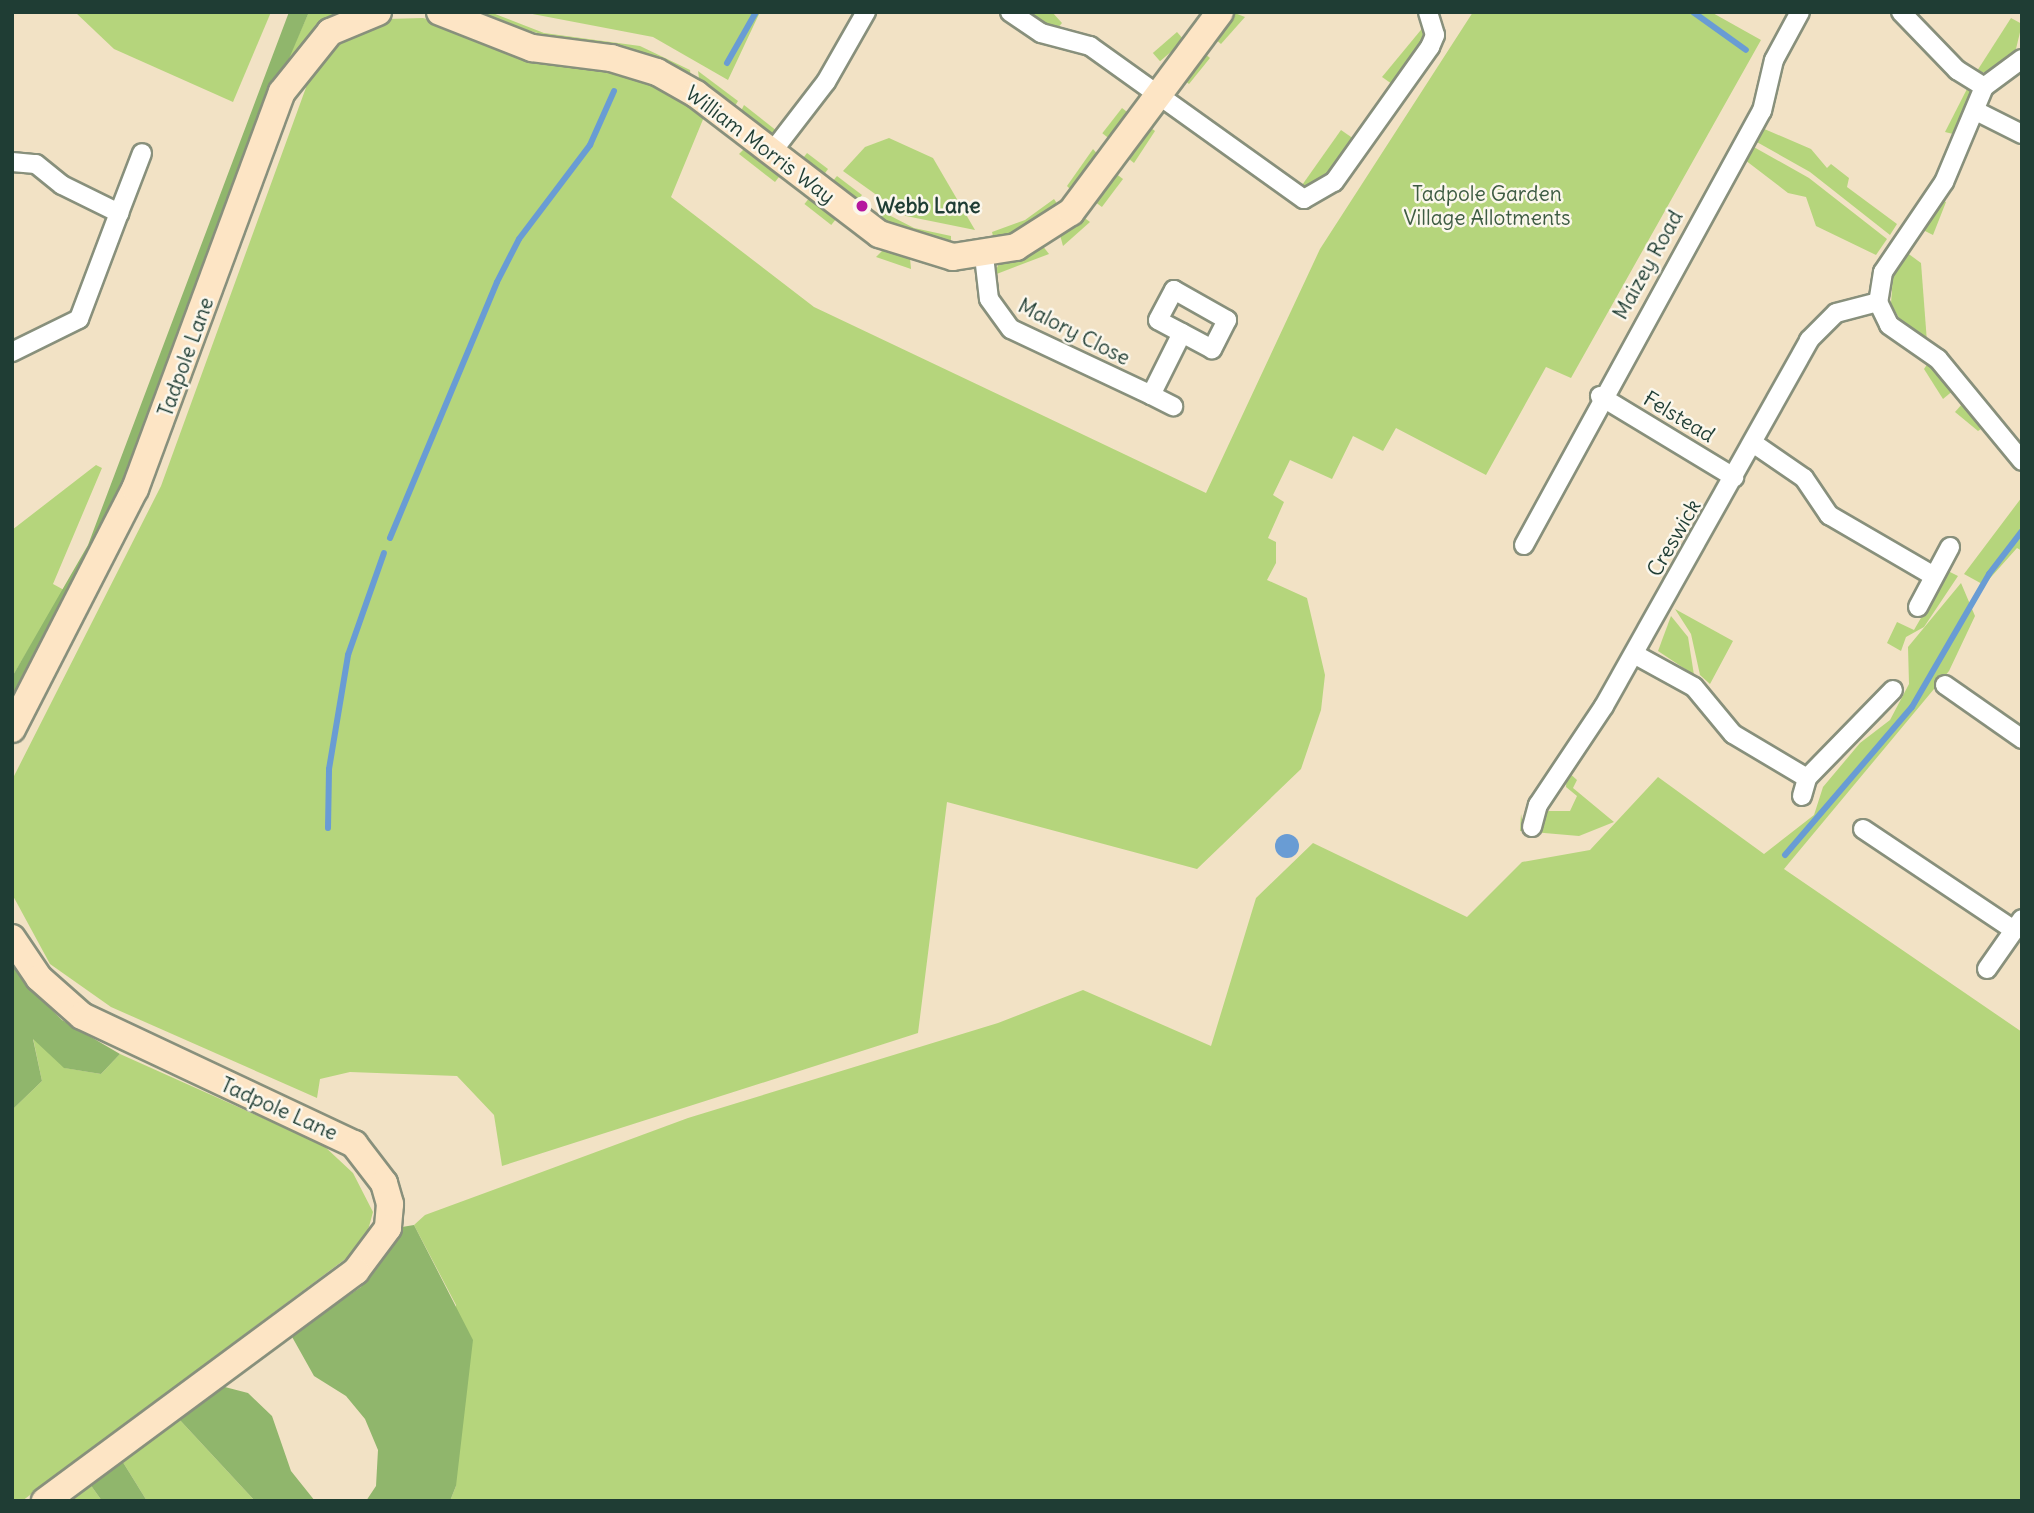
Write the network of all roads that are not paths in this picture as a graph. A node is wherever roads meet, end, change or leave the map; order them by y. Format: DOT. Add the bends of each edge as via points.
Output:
graph roads {
  1 [pos="378,12"];
  2 [pos="440,12"];
  3 [pos="866,12"];
  4 [pos="1010,12"];
  5 [pos="1220,12"];
  6 [pos="1428,12"];
  7 [pos="1800,12"];
  8 [pos="1900,12"];
  9 [pos="2022,59"];
  10 [pos="1984,87"];
  11 [pos="1156,95"];
  12 [pos="1978,112"];
  13 [pos="2022,134"];
  14 [pos="772,152"];
  15 [pos="142,153"];
  16 [pos="12,162"];
  17 [pos="119,213"];
  18 [pos="984,256"];
  19 [pos="1878,302"];
  20 [pos="1182,333"];
  21 [pos="12,352"];
  22 [pos="1151,396"];
  23 [pos="1600,396"];
  24 [pos="1173,406"];
  25 [pos="1753,443"];
  26 [pos="2022,461"];
  27 [pos="1734,477"];
  28 [pos="1522,538"];
  29 [pos="1950,547"];
  30 [pos="1934,576"];
  31 [pos="1918,607"];
  32 [pos="1634,654"];
  33 [pos="1945,685"];
  34 [pos="1893,690"];
  35 [pos="12,729"];
  36 [pos="2022,739"];
  37 [pos="1807,778"];
  38 [pos="1802,796"];
  39 [pos="1532,827"];
  40 [pos="1863,829"];
  41 [pos="2018,924"];
  42 [pos="12,938"];
  43 [pos="1987,969"];
  44 [pos="45,1501"];
  1 -- 35 [label="street, Tadpole Lane" via="330,32 282,92 135,489"];
  2 -- 14 [label="street, William Morris Way" via="532,48 611,58 657,72"];
  3 -- 14 [label="street" via="826,82"];
  4 -- 11 [label="street" via="1041,33 1090,46"];
  5 -- 11 [label="street, William Morris Way"];
  6 -- 11 [label="street" via="1435,36 1430,47 1334,182 1316,197 1295,194"];
  7 -- 23 [label="street, Maizey Road" via="1774,60 1762,111"];
  8 -- 10 [label="street" via="1958,71"];
  9 -- 10 [label="street"];
  10 -- 12 [label="street"];
  11 -- 18 [label="street, William Morris Way" via="1071,212 1029,241"];
  12 -- 13 [label="street"];
  12 -- 19 [label="street" via="1944,182 1883,272"];
  14 -- 18 [label="street, William Morris Way" via="886,238 938,256"];
  15 -- 17 [label="street"];
  16 -- 17 [label="street" via="36,164 62,185"];
  17 -- 21 [label="street" via="79,319"];
  18 -- 22 [label="street, Malory Close" via="989,299 1011,329"];
  19 -- 25 [label="street, Creswick" via="1844,309 1823,323"];
  19 -- 26 [label="street" via="1889,325 1938,359"];
  20 -- 22 [label="street"];
  22 -- 24 [label="street, Malory Close"];
  23 -- 27 [label="street, Felstead"];
  23 -- 28 [label="street, Maizey Road"];
  25 -- 27 [label="street, Creswick"];
  25 -- 30 [label="street" via="1798,473 1829,515"];
  27 -- 32 [label="street, Creswick"];
  29 -- 30 [label="street"];
  30 -- 31 [label="street"];
  32 -- 37 [label="street" via="1693,687 1732,734"];
  32 -- 39 [label="street, Creswick" via="1538,805"];
  33 -- 36 [label="street"];
  34 -- 37 [label="street"];
  37 -- 38 [label="street"];
  40 -- 41 [label="street"];
  41 -- 43 [label="street"];
  42 -- 44 [label="street, Tadpole Lane" via="39,978 82,1016 354,1144 384,1183 390,1204 388,1228 356,1271"];
}
